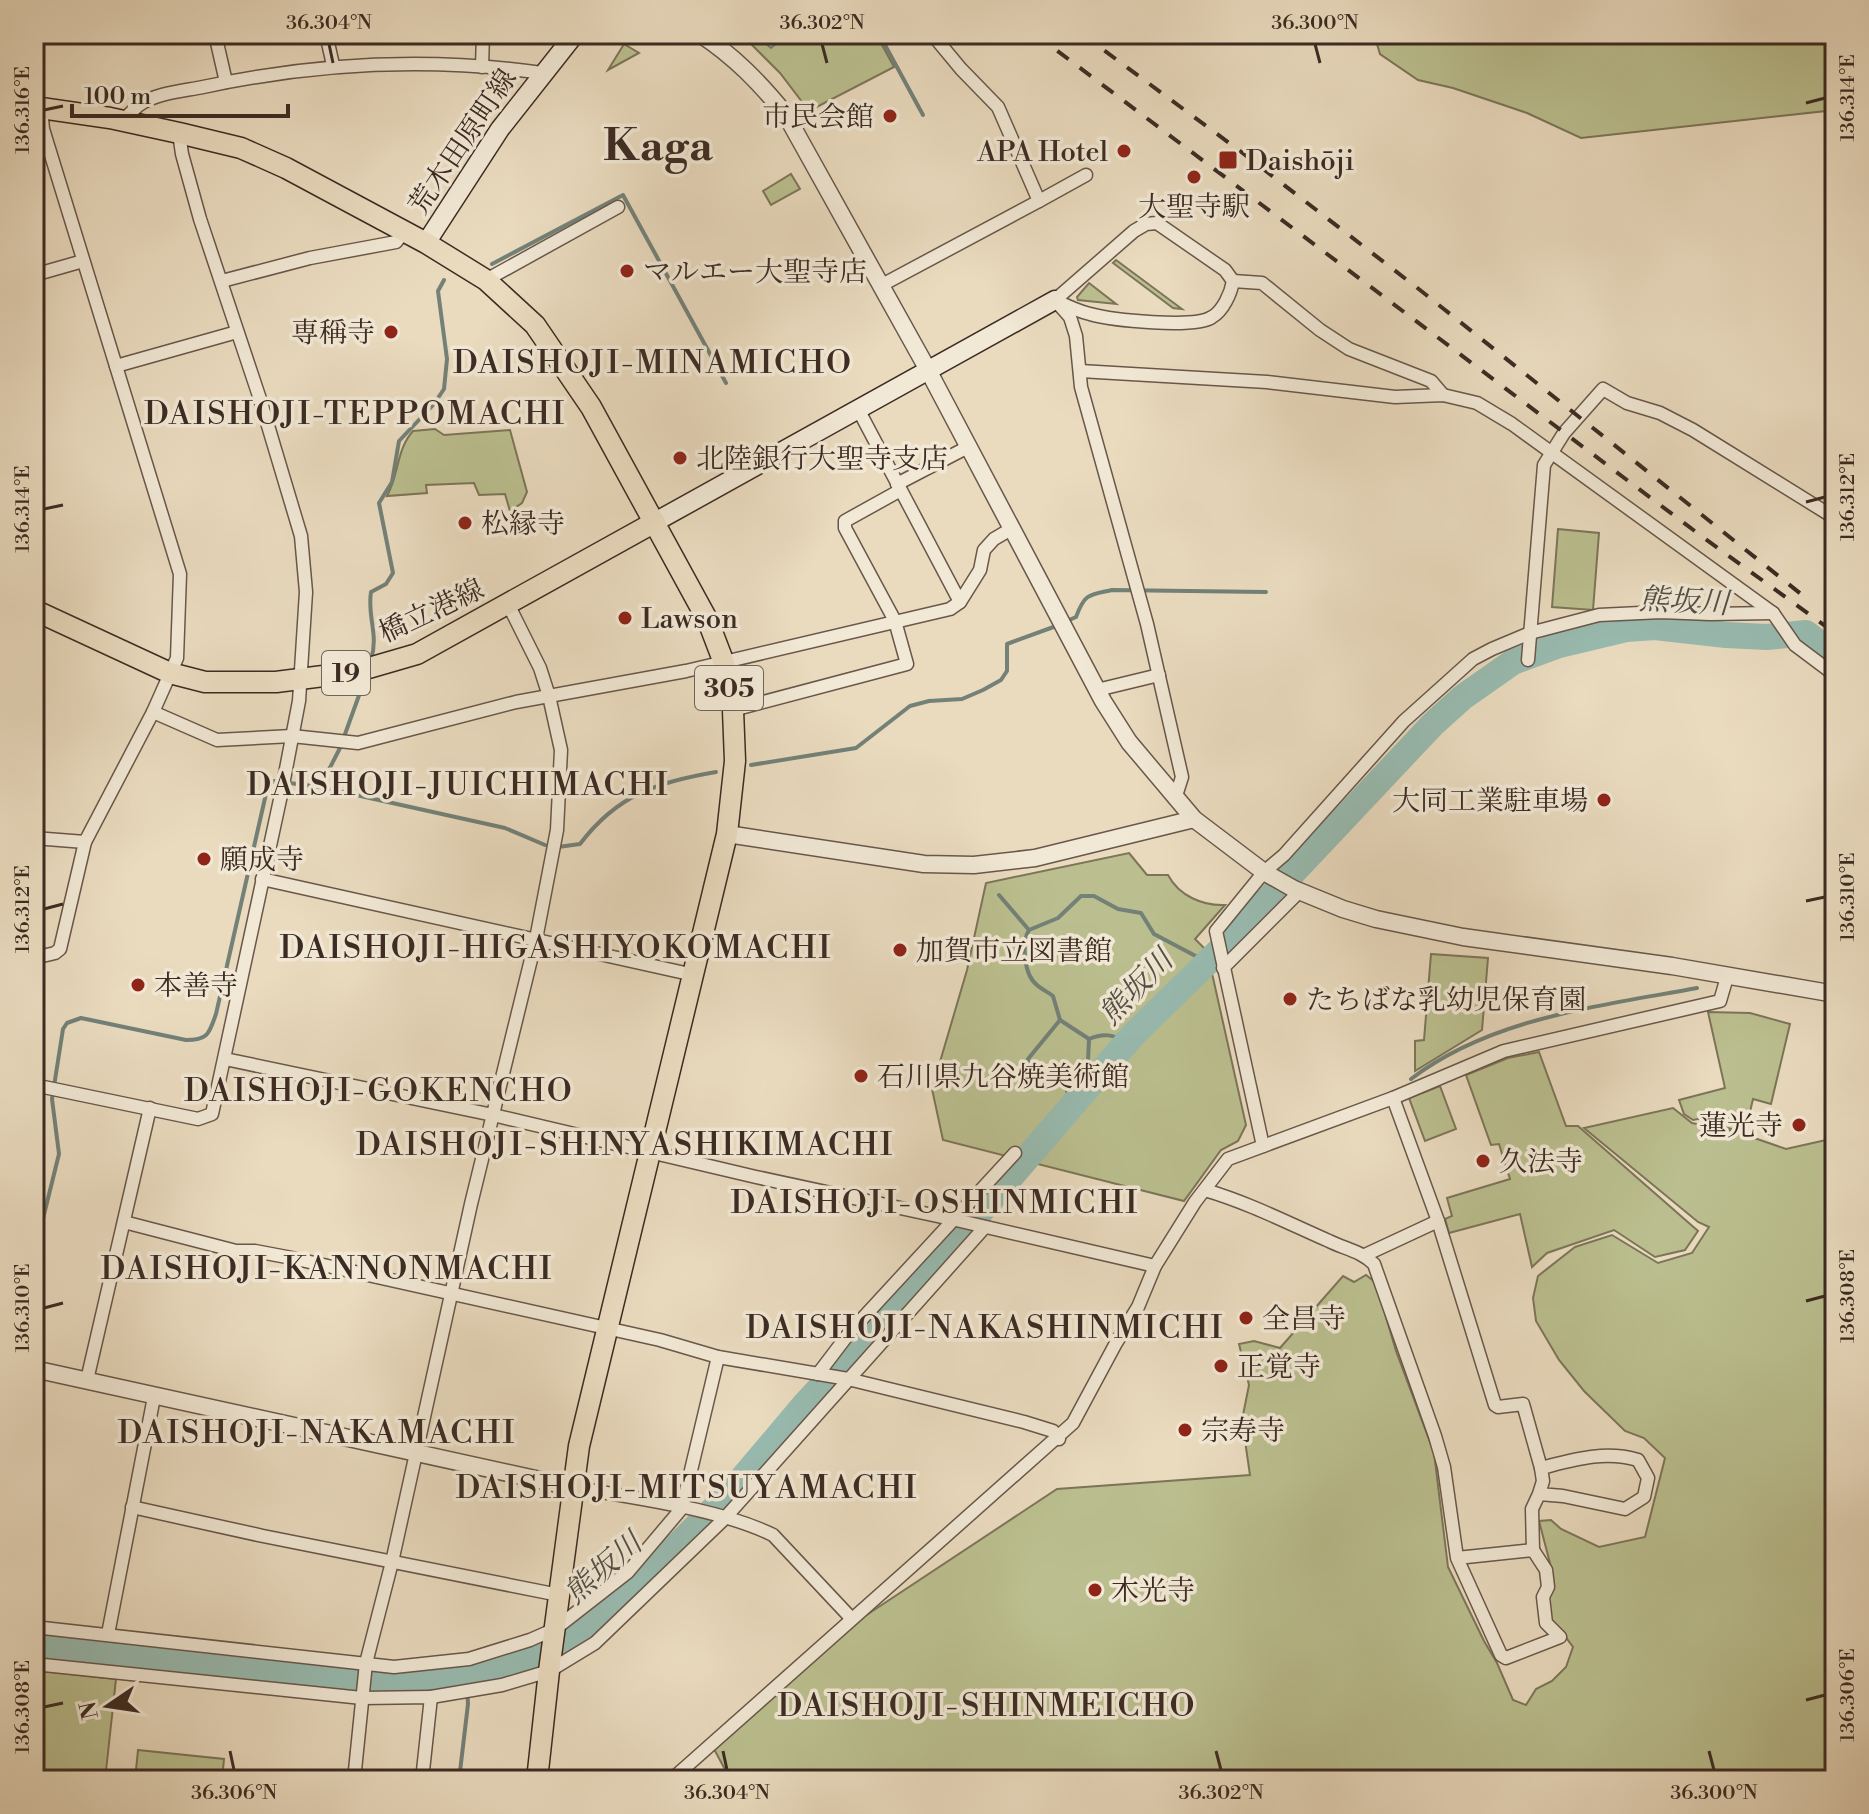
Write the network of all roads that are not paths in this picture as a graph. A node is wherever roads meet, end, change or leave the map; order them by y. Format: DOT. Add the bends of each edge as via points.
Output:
graph roads {
  1 [pos="215,34"];
  2 [pos="326,34"];
  3 [pos="483,34"];
  4 [pos="575,34"];
  5 [pos="700,34"];
  6 [pos="932,34"];
  7 [pos="333,65"];
  8 [pos="482,67"];
  9 [pos="542,73"];
  10 [pos="226,82"];
  11 [pos="38,106"];
  12 [pos="121,122"];
  13 [pos="179,133"];
  14 [pos="1086,175"];
  15 [pos="1039,201"];
  16 [pos="618,207"];
  17 [pos="405,231"];
  18 [pos="426,243"];
  19 [pos="83,261"];
  20 [pos="34,275"];
  21 [pos="486,280"];
  22 [pos="222,281"];
  23 [pos="1233,281"];
  24 [pos="880,286"];
  25 [pos="1055,300"];
  26 [pos="237,332"];
  27 [pos="116,366"];
  28 [pos="928,370"];
  29 [pos="1080,371"];
  30 [pos="1443,395"];
  31 [pos="858,409"];
  32 [pos="968,447"];
  33 [pos="1551,455"];
  34 [pos="898,488"];
  35 [pos="1835,518"];
  36 [pos="655,522"];
  37 [pos="1011,529"];
  38 [pos="960,602"];
  39 [pos="508,604"];
  40 [pos="34,610"];
  41 [pos="1776,617"];
  42 [pos="895,621"];
  43 [pos="1530,633"];
  44 [pos="1528,660"];
  45 [pos="724,663"];
  46 [pos="170,673"];
  47 [pos="1159,675"];
  48 [pos="1835,675"];
  49 [pos="300,680"];
  50 [pos="1097,690"];
  51 [pos="549,696"];
  52 [pos="733,710"];
  53 [pos="153,712"];
  54 [pos="292,736"];
  55 [pos="1175,799"];
  56 [pos="1194,819"];
  57 [pos="727,834"];
  58 [pos="34,838"];
  59 [pos="85,842"];
  60 [pos="1264,872"];
  61 [pos="262,879"];
  62 [pos="1297,890"];
  63 [pos="536,939"];
  64 [pos="34,958"];
  65 [pos="1223,965"];
  66 [pos="694,975"];
  67 [pos="1727,977"];
  68 [pos="1835,994"];
  69 [pos="225,1059"];
  70 [pos="34,1085"];
  71 [pos="1393,1098"];
  72 [pos="150,1108"];
  73 [pos="493,1115"];
  74 [pos="1263,1146"];
  75 [pos="650,1150"];
  76 [pos="1015,1153"];
  77 [pos="1205,1190"];
  78 [pos="956,1220"];
  79 [pos="1438,1221"];
  80 [pos="124,1222"];
  81 [pos="981,1227"];
  82 [pos="1365,1255"];
  83 [pos="1155,1266"];
  84 [pos="450,1294"];
  85 [pos="608,1330"];
  86 [pos="718,1357"];
  87 [pos="34,1369"];
  88 [pos="818,1374"];
  89 [pos="844,1378"];
  90 [pos="87,1380"];
  91 [pos="154,1397"];
  92 [pos="1059,1439"];
  93 [pos="416,1451"];
  94 [pos="1541,1468"];
  95 [pos="572,1487"];
  96 [pos="1539,1494"];
  97 [pos="132,1507"];
  98 [pos="688,1509"];
  99 [pos="720,1518"];
  100 [pos="1533,1550"];
  101 [pos="1457,1558"];
  102 [pos="392,1562"];
  103 [pos="559,1595"];
  104 [pos="851,1618"];
  105 [pos="34,1627"];
  106 [pos="108,1634"];
  107 [pos="554,1634"];
  108 [pos="34,1664"];
  109 [pos="366,1667"];
  110 [pos="549,1668"];
  111 [pos="362,1697"];
  112 [pos="431,1697"];
  113 [pos="354,1780"];
  114 [pos="422,1780"];
  115 [pos="537,1780"];
  116 [pos="671,1780"];
  1 -- 10 [label="street"];
  2 -- 7 [label="street"];
  3 -- 8 [label="street"];
  4 -- 9 [label="main road, 荒木田原町線"];
  5 -- 24 [label="street" via="728,52 786,115"];
  6 -- 15 [label="street" via="993,99"];
  7 -- 8 [label="street"];
  7 -- 10 [label="street"];
  8 -- 9 [label="street"];
  9 -- 18 [label="main road, 荒木田原町線"];
  10 -- 12 [label="street" via="141,104"];
  11 -- 12 [label="main road, 305"];
  11 -- 19 [label="street"];
  12 -- 13 [label="main road, 305"];
  13 -- 17 [label="main road, 305" via="252,153"];
  13 -- 22 [label="street"];
  14 -- 15 [label="street"];
  15 -- 24 [label="street"];
  16 -- 21 [label="street"];
  17 -- 18 [label="main road, 305"];
  17 -- 22 [label="street" via="396,242"];
  18 -- 21 [label="main road, 305"];
  19 -- 20 [label="street"];
  19 -- 27 [label="street"];
  21 -- 36 [label="main road, 305" via="535,325 591,407"];
  22 -- 26 [label="street"];
  23 -- 25 [label="street" via="1215,316 1192,323 1094,316"];
  23 -- 25 [label="street" via="1157,223 1146,224"];
  23 -- 30 [label="street" via="1262,283 1349,349 1431,381"];
  24 -- 28 [label="street"];
  25 -- 28 [label="main road"];
  25 -- 29 [label="street" via="1070,317"];
  26 -- 27 [label="street"];
  26 -- 49 [label="street" via="301,536 306,592"];
  27 -- 46 [label="street" via="180,574 177,658"];
  28 -- 31 [label="main road"];
  28 -- 32 [label="street"];
  29 -- 30 [label="street" via="1267,382 1395,397"];
  29 -- 47 [label="street"];
  30 -- 33 [label="street" via="1477,403"];
  31 -- 34 [label="street"];
  31 -- 36 [label="main road"];
  32 -- 34 [label="street"];
  32 -- 37 [label="street"];
  33 -- 35 [label="street" via="1603,389 1693,430"];
  33 -- 41 [label="street"];
  33 -- 43 [label="street" via="1544,465"];
  34 -- 38 [label="street"];
  34 -- 42 [label="street" via="845,521"];
  36 -- 39 [label="main road, 橋立港線 / 19"];
  36 -- 45 [label="main road, 305" via="708,621"];
  37 -- 38 [label="street" via="984,550 980,570"];
  37 -- 50 [label="street"];
  38 -- 42 [label="street"];
  39 -- 49 [label="main road, 橋立港線 / 19" via="417,654 355,672"];
  39 -- 51 [label="street"];
  40 -- 46 [label="main road, 橋立港線 / 19"];
  41 -- 43 [label="street" via="1599,615"];
  41 -- 48 [label="street" via="1795,645"];
  42 -- 45 [label="street"];
  42 -- 52 [label="street" via="907,664"];
  43 -- 44 [label="street"];
  43 -- 60 [label="street" via="1473,659 1404,721"];
  45 -- 51 [label="street"];
  45 -- 52 [label="main road, 305"];
  46 -- 49 [label="main road, 橋立港線 / 19" via="205,682"];
  46 -- 53 [label="street"];
  47 -- 50 [label="street"];
  47 -- 55 [label="street" via="1182,777"];
  49 -- 54 [label="street"];
  50 -- 55 [label="street" via="1129,742"];
  51 -- 54 [label="street" via="358,743"];
  51 -- 63 [label="street" via="561,750 561,793"];
  52 -- 57 [label="main road, 305" via="735,761"];
  53 -- 54 [label="street" via="217,740"];
  53 -- 59 [label="street"];
  54 -- 61 [label="street"];
  55 -- 56 [label="street"];
  56 -- 57 [label="street" via="1035,858 974,865 924,864"];
  56 -- 60 [label="street"];
  57 -- 66 [label="main road, 305"];
  58 -- 59 [label="street"];
  59 -- 64 [label="street" via="60,949"];
  60 -- 62 [label="street"];
  60 -- 65 [label="street" via="1216,931"];
  61 -- 63 [label="street"];
  61 -- 69 [label="street"];
  62 -- 65 [label="street"];
  62 -- 67 [label="street" via="1376,919 1463,937"];
  63 -- 66 [label="street"];
  63 -- 73 [label="street"];
  65 -- 74 [label="street"];
  66 -- 75 [label="main road, 305"];
  67 -- 68 [label="street"];
  67 -- 71 [label="street" via="1720,1001 1504,1051"];
  69 -- 72 [label="street" via="210,1117"];
  69 -- 73 [label="street"];
  70 -- 72 [label="street"];
  71 -- 74 [label="street"];
  71 -- 79 [label="street"];
  72 -- 80 [label="street"];
  73 -- 75 [label="street"];
  73 -- 84 [label="street"];
  74 -- 77 [label="street" via="1228,1159"];
  75 -- 78 [label="street"];
  75 -- 85 [label="main road, 305"];
  76 -- 78 [label="street"];
  77 -- 82 [label="street"];
  77 -- 83 [label="street"];
  78 -- 81 [label="street"];
  78 -- 88 [label="street" via="850,1332"];
  79 -- 82 [label="street"];
  79 -- 94 [label="street" via="1495,1405 1523,1404"];
  80 -- 84 [label="street" via="236,1251 292,1258"];
  80 -- 90 [label="street"];
  81 -- 83 [label="street"];
  81 -- 89 [label="street"];
  82 -- 101 [label="street" via="1379,1275 1435,1436"];
  83 -- 92 [label="street" via="1089,1397"];
  84 -- 85 [label="street"];
  84 -- 93 [label="street"];
  85 -- 86 [label="street"];
  85 -- 95 [label="main road, 305"];
  86 -- 88 [label="street"];
  86 -- 98 [label="street"];
  87 -- 90 [label="street"];
  88 -- 89 [label="street"];
  89 -- 92 [label="street" via="1024,1422 1053,1431"];
  89 -- 99 [label="street"];
  90 -- 91 [label="street"];
  91 -- 93 [label="street"];
  91 -- 97 [label="street"];
  92 -- 104 [label="street"];
  93 -- 95 [label="street"];
  93 -- 102 [label="street"];
  94 -- 96 [label="street"];
  94 -- 96 [label="street" via="1617,1455 1638,1460 1648,1485 1644,1497 1625,1509"];
  95 -- 98 [label="street"];
  95 -- 103 [label="main road, 305"];
  96 -- 100 [label="street" via="1532,1509"];
  97 -- 102 [label="street"];
  97 -- 106 [label="street"];
  98 -- 99 [label="street"];
  98 -- 107 [label="street" via="628,1572"];
  99 -- 104 [label="street" via="773,1535"];
  99 -- 110 [label="street" via="595,1643"];
  100 -- 101 [label="street"];
  100 -- 101 [label="street" via="1546,1570 1546,1623 1560,1637 1506,1658"];
  102 -- 103 [label="street"];
  102 -- 109 [label="street"];
  103 -- 107 [label="main road, 305"];
  104 -- 116 [label="street"];
  105 -- 106 [label="street"];
  106 -- 109 [label="street"];
  107 -- 109 [label="street" via="457,1661"];
  107 -- 110 [label="main road, 305"];
  108 -- 111 [label="street"];
  109 -- 111 [label="street"];
  110 -- 112 [label="street" via="502,1685"];
  110 -- 115 [label="main road, 305"];
  111 -- 112 [label="street"];
  111 -- 113 [label="street"];
  112 -- 114 [label="street"];
}
